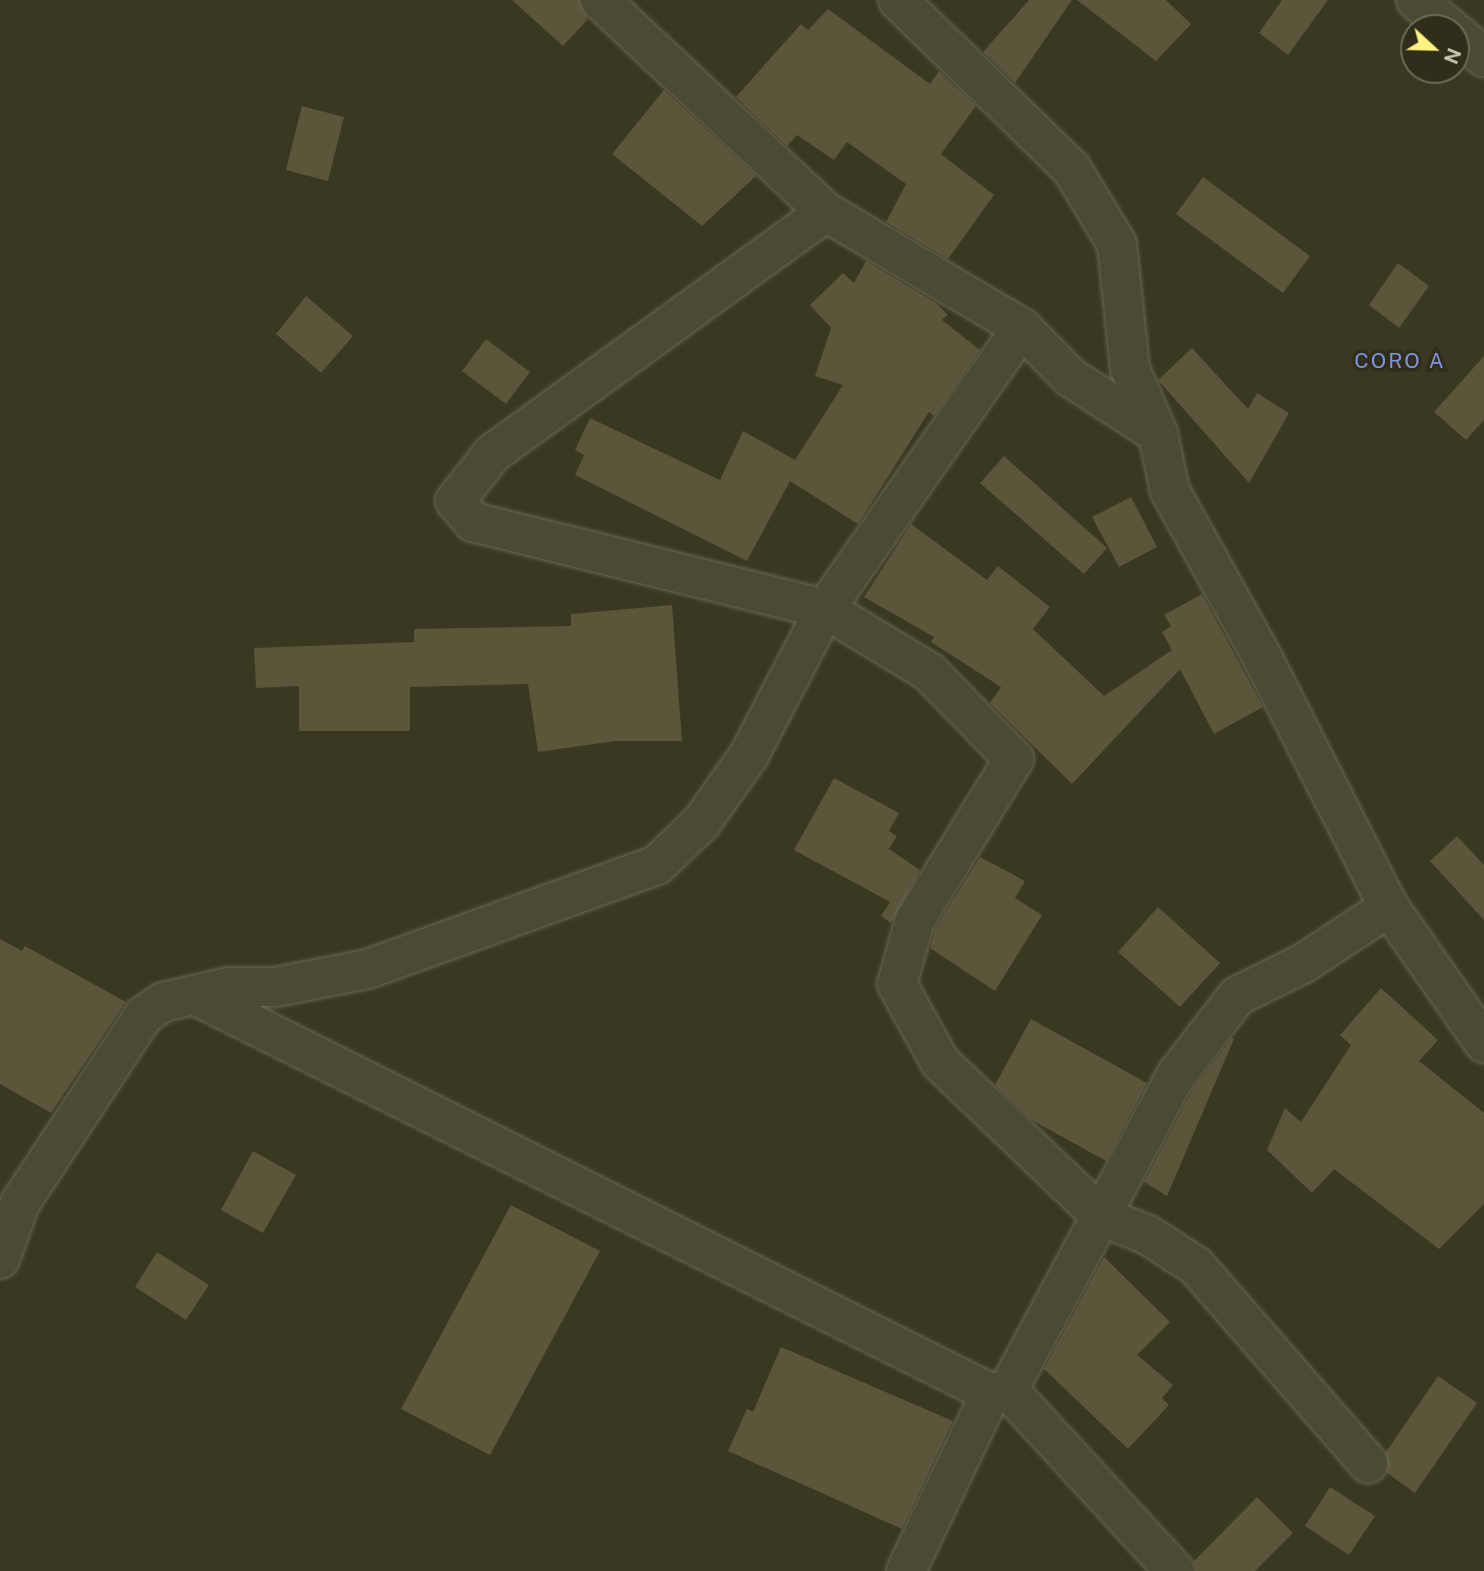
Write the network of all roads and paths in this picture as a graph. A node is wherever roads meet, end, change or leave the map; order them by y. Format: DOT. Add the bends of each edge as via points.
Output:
graph roads {
  1 [pos="600,0"];
  2 [pos="898,0"];
  3 [pos="1416,0"];
  4 [pos="1433,14"];
  5 [pos="1470,45"];
  6 [pos="1484,57"];
  7 [pos="826,212"];
  8 [pos="1022,328"];
  9 [pos="1158,434"];
  10 [pos="825,609"];
  11 [pos="1389,907"];
  12 [pos="198,997"];
  13 [pos="1484,1042"];
  14 [pos="1101,1216"];
  15 [pos="0,1259"];
  16 [pos="999,1392"];
  17 [pos="1368,1464"];
  18 [pos="906,1571"];
  19 [pos="1175,1571"];
  1 -- 7 [label="street"];
  2 -- 9 [label="street" via="1071,168 1117,244 1130,369"];
  3 -- 4 [label="street"];
  5 -- 6 [label="street"];
  7 -- 8 [label="street"];
  7 -- 10 [label="street" via="493,453 455,501 473,522"];
  8 -- 9 [label="street" via="1070,377"];
  8 -- 10 [label="street"];
  9 -- 11 [label="street" via="1170,491 1263,659"];
  10 -- 12 [label="street" via="750,755 701,823 657,865 368,969 276,987 229,987"];
  10 -- 14 [label="street" via="929,672 1014,759 915,920 897,984 940,1062"];
  11 -- 13 [label="street"];
  11 -- 14 [label="street" via="1304,963 1237,996 1177,1074"];
  12 -- 15 [label="street" via="163,1002 144,1015 20,1203"];
  12 -- 16 [label="street"];
  14 -- 16 [label="street"];
  14 -- 17 [label="street" via="1148,1235 1196,1266"];
  16 -- 18 [label="street"];
  16 -- 19 [label="street"];
}
